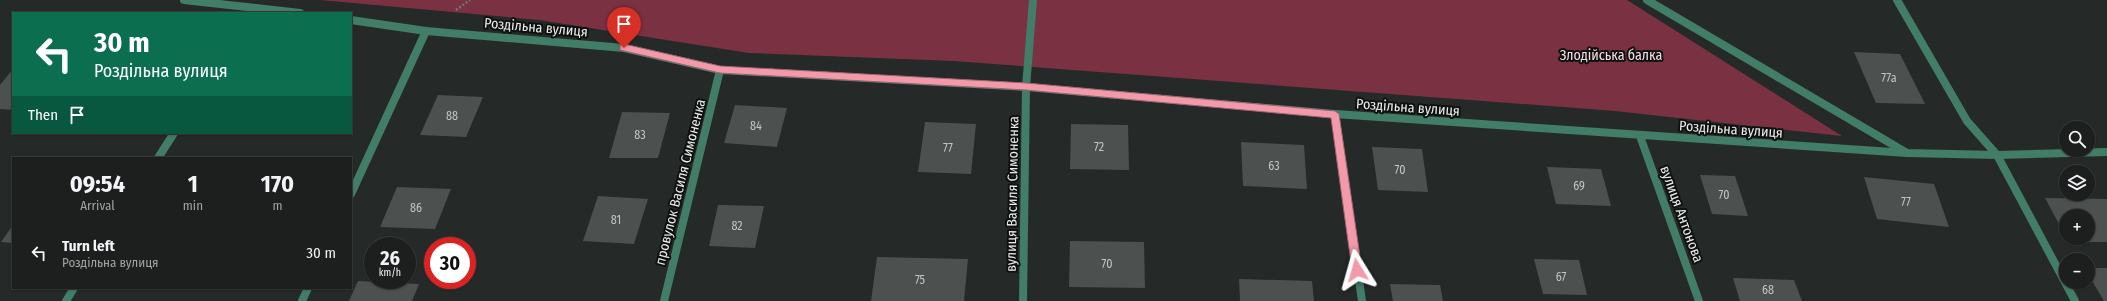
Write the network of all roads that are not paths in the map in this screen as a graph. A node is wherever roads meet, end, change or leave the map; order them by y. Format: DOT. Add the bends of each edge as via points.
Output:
graph roads {
  1 [pos="184,0"];
  2 [pos="1033,0"];
  3 [pos="1648,0"];
  4 [pos="1897,0"];
  5 [pos="252,10"];
  6 [pos="284,12"];
  7 [pos="352,20"];
  8 [pos="426,31"];
  9 [pos="720,70"];
  10 [pos="1026,87"];
  11 [pos="1335,114"];
  12 [pos="173,134"];
  13 [pos="1640,136"];
  14 [pos="2107,152"];
  15 [pos="1907,153"];
  16 [pos="1997,155"];
  17 [pos="159,157"];
  18 [pos="352,192"];
  19 [pos="73,289"];
  20 [pos="308,289"];
  21 [pos="66,301"];
  22 [pos="302,301"];
  23 [pos="664,301"];
  24 [pos="1023,301"];
  25 [pos="1362,301"];
  26 [pos="1699,301"];
  27 [pos="2075,301"];
  1 -- 5 [label="street"];
  2 -- 10 [label="street, вулиця Василя Симоненка"];
  3 -- 15 [label="street"];
  4 -- 16 [label="street" via="1967,121"];
  5 -- 6 [label="street"];
  7 -- 8 [label="street, Роздільна вулиця"];
  8 -- 9 [label="street, Роздільна вулиця" via="624,48"];
  8 -- 18 [label="street"];
  9 -- 10 [label="street, Роздільна вулиця"];
  9 -- 23 [label="street, провулок Василя Симоненка"];
  10 -- 11 [label="street, Роздільна вулиця"];
  10 -- 24 [label="street, вулиця Василя Симоненка"];
  11 -- 13 [label="street, Роздільна вулиця"];
  11 -- 25 [label="street"];
  12 -- 17 [label="street"];
  13 -- 15 [label="street, Роздільна вулиця"];
  13 -- 26 [label="street, вулиця Антонова"];
  14 -- 16 [label="street, Роздільна вулиця"];
  15 -- 16 [label="street, Роздільна вулиця"];
  16 -- 27 [label="street"];
  19 -- 21 [label="street"];
  20 -- 22 [label="street"];
}
